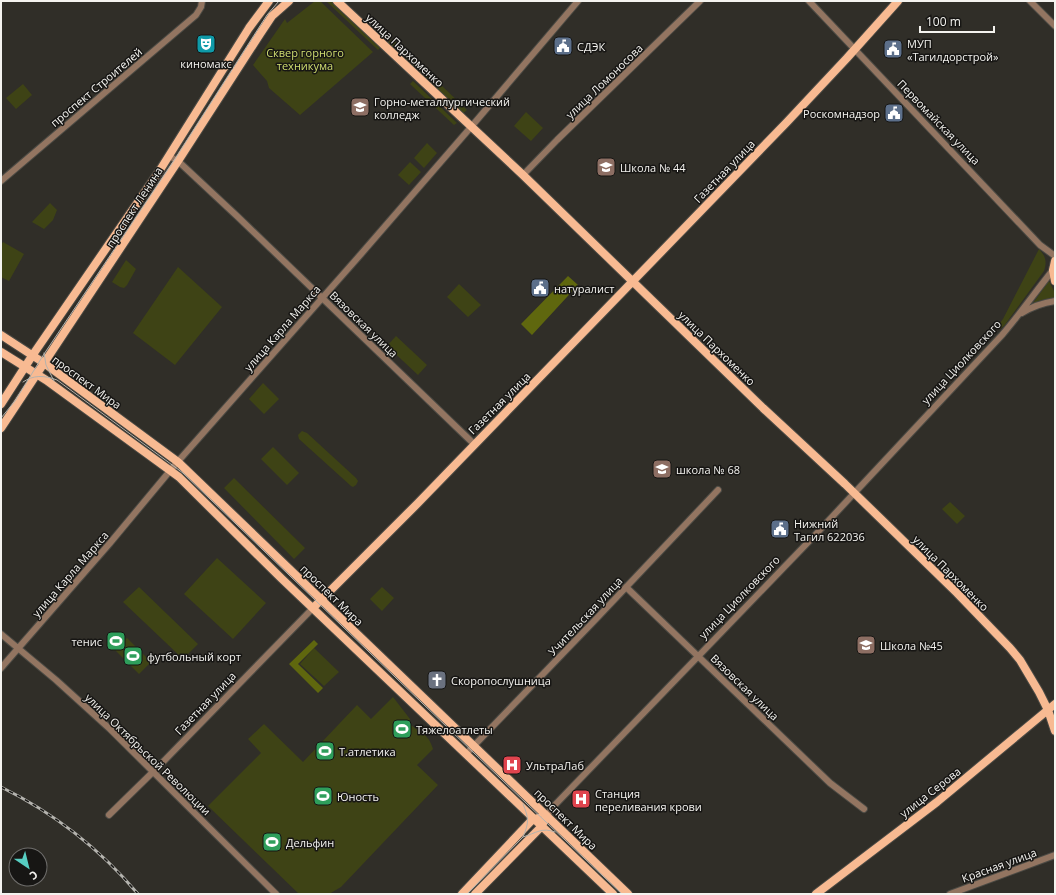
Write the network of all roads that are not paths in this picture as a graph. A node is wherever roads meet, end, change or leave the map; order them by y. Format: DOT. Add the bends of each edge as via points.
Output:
graph roads {
  1 [pos="269,1"];
  2 [pos="289,1"];
  3 [pos="338,1"];
  4 [pos="578,1"];
  5 [pos="700,1"];
  6 [pos="809,1"];
  7 [pos="898,1"];
  8 [pos="1030,1"];
  9 [pos="202,4"];
  10 [pos="1055,26"];
  11 [pos="855,49"];
  12 [pos="471,127"];
  13 [pos="169,156"];
  14 [pos="178,161"];
  15 [pos="523,175"];
  16 [pos="1,181"];
  17 [pos="1055,256"];
  18 [pos="1055,261"];
  19 [pos="1053,270"];
  20 [pos="633,281"];
  21 [pos="1055,281"];
  22 [pos="322,298"];
  23 [pos="1055,301"];
  24 [pos="1019,315"];
  25 [pos="1,336"];
  26 [pos="1,352"];
  27 [pos="32,356"];
  28 [pos="44,363"];
  29 [pos="24,367"];
  30 [pos="37,374"];
  31 [pos="1,404"];
  32 [pos="1,428"];
  33 [pos="474,444"];
  34 [pos="178,462"];
  35 [pos="171,471"];
  36 [pos="718,490"];
  37 [pos="854,494"];
  38 [pos="626,587"];
  39 [pos="321,600"];
  40 [pos="313,608"];
  41 [pos="1,634"];
  42 [pos="18,648"];
  43 [pos="698,656"];
  44 [pos="1,668"];
  45 [pos="1055,704"];
  46 [pos="1048,710"];
  47 [pos="1055,731"];
  48 [pos="473,746"];
  49 [pos="466,754"];
  50 [pos="153,772"];
  51 [pos="864,809"];
  52 [pos="109,815"];
  53 [pos="547,816"];
  54 [pos="533,819"];
  55 [pos="541,827"];
  56 [pos="1055,855"];
  57 [pos="276,894"];
  58 [pos="462,894"];
  59 [pos="475,894"];
  60 [pos="614,894"];
  61 [pos="628,894"];
  62 [pos="816,894"];
  63 [pos="950,894"];
  1 -- 13 [label="main road, проспект Ленина" via="249,28"];
  2 -- 14 [label="main road, проспект Ленина" via="272,16"];
  3 -- 12 [label="main road, улица Пархоменко"];
  4 -- 12 [label="street, улица Карла Маркса"];
  5 -- 15 [label="street, улица Ломоносова"];
  6 -- 11 [label="street, Первомайская улица"];
  7 -- 11 [label="main road, Газетная улица"];
  8 -- 10 [label="street"];
  9 -- 16 [label="street, проспект Строителей" via="196,15"];
  11 -- 17 [label="street, Первомайская улица" via="1040,245"];
  11 -- 20 [label="main road, Газетная улица"];
  12 -- 15 [label="main road, улица Пархоменко"];
  12 -- 22 [label="street, улица Карла Маркса"];
  13 -- 14 [label="street, Вязовская улица"];
  13 -- 27 [label="main road, проспект Ленина"];
  14 -- 22 [label="street, Вязовская улица"];
  14 -- 28 [label="main road, проспект Ленина"];
  15 -- 20 [label="main road, улица Пархоменко"];
  18 -- 19 [label="main road"];
  19 -- 21 [label="main road"];
  19 -- 24 [label="street, улица Циолковского"];
  20 -- 33 [label="main road, Газетная улица"];
  20 -- 37 [label="main road, улица Пархоменко"];
  22 -- 33 [label="street, Вязовская улица"];
  22 -- 34 [label="street, улица Карла Маркса"];
  23 -- 24 [label="street, улица Циолковского" via="1030,307"];
  24 -- 37 [label="street, улица Циолковского"];
  25 -- 27 [label="main road, проспект Мира"];
  26 -- 29 [label="main road, проспект Мира"];
  27 -- 28 [label="main road, проспект Мира"];
  27 -- 29 [label="main road, проспект Ленина"];
  28 -- 30 [label="main road, проспект Ленина"];
  28 -- 34 [label="main road, проспект Мира"];
  29 -- 30 [label="main road, проспект Мира"];
  29 -- 31 [label="main road, проспект Ленина"];
  30 -- 32 [label="main road, проспект Ленина"];
  30 -- 35 [label="main road, проспект Мира"];
  33 -- 39 [label="main road, Газетная улица"];
  34 -- 35 [label="street, улица Карла Маркса"];
  34 -- 39 [label="main road, проспект Мира"];
  35 -- 40 [label="main road, проспект Мира"];
  35 -- 42 [label="street, улица Карла Маркса"];
  36 -- 38 [label="street, Учительская улица"];
  37 -- 43 [label="street, улица Циолковского"];
  37 -- 46 [label="main road, улица Пархоменко" via="1010,648 1027,670"];
  38 -- 43 [label="street, Вязовская улица"];
  38 -- 48 [label="street, Учительская улица"];
  39 -- 40 [label="main road, Газетная улица"];
  39 -- 48 [label="main road, проспект Мира"];
  40 -- 49 [label="main road, проспект Мира"];
  40 -- 50 [label="street, Газетная улица"];
  41 -- 42 [label="street, улица Октябрьской Революции"];
  42 -- 44 [label="street, улица Карла Маркса"];
  42 -- 50 [label="street, улица Октябрьской Революции" via="110,729"];
  43 -- 51 [label="street, Вязовская улица" via="834,787"];
  43 -- 53 [label="street, улица Циолковского"];
  45 -- 46 [label="main road, улица Серова"];
  46 -- 47 [label="main road, улица Пархоменко"];
  46 -- 62 [label="main road, улица Серова" via="936,802"];
  48 -- 49 [label="street, Учительская улица"];
  48 -- 53 [label="main road, проспект Мира"];
  49 -- 54 [label="main road, проспект Мира"];
  50 -- 52 [label="street, Газетная улица"];
  50 -- 57 [label="street, улица Октябрьской Революции"];
  53 -- 54 [label="main road"];
  53 -- 55 [label="main road, улица Циолковского"];
  53 -- 61 [label="main road, проспект Мира"];
  54 -- 55 [label="main road, проспект Мира"];
  54 -- 58 [label="main road"];
  55 -- 59 [label="main road, улица Циолковского"];
  55 -- 60 [label="main road, проспект Мира"];
  56 -- 63 [label="street, Красная улица"];
}
